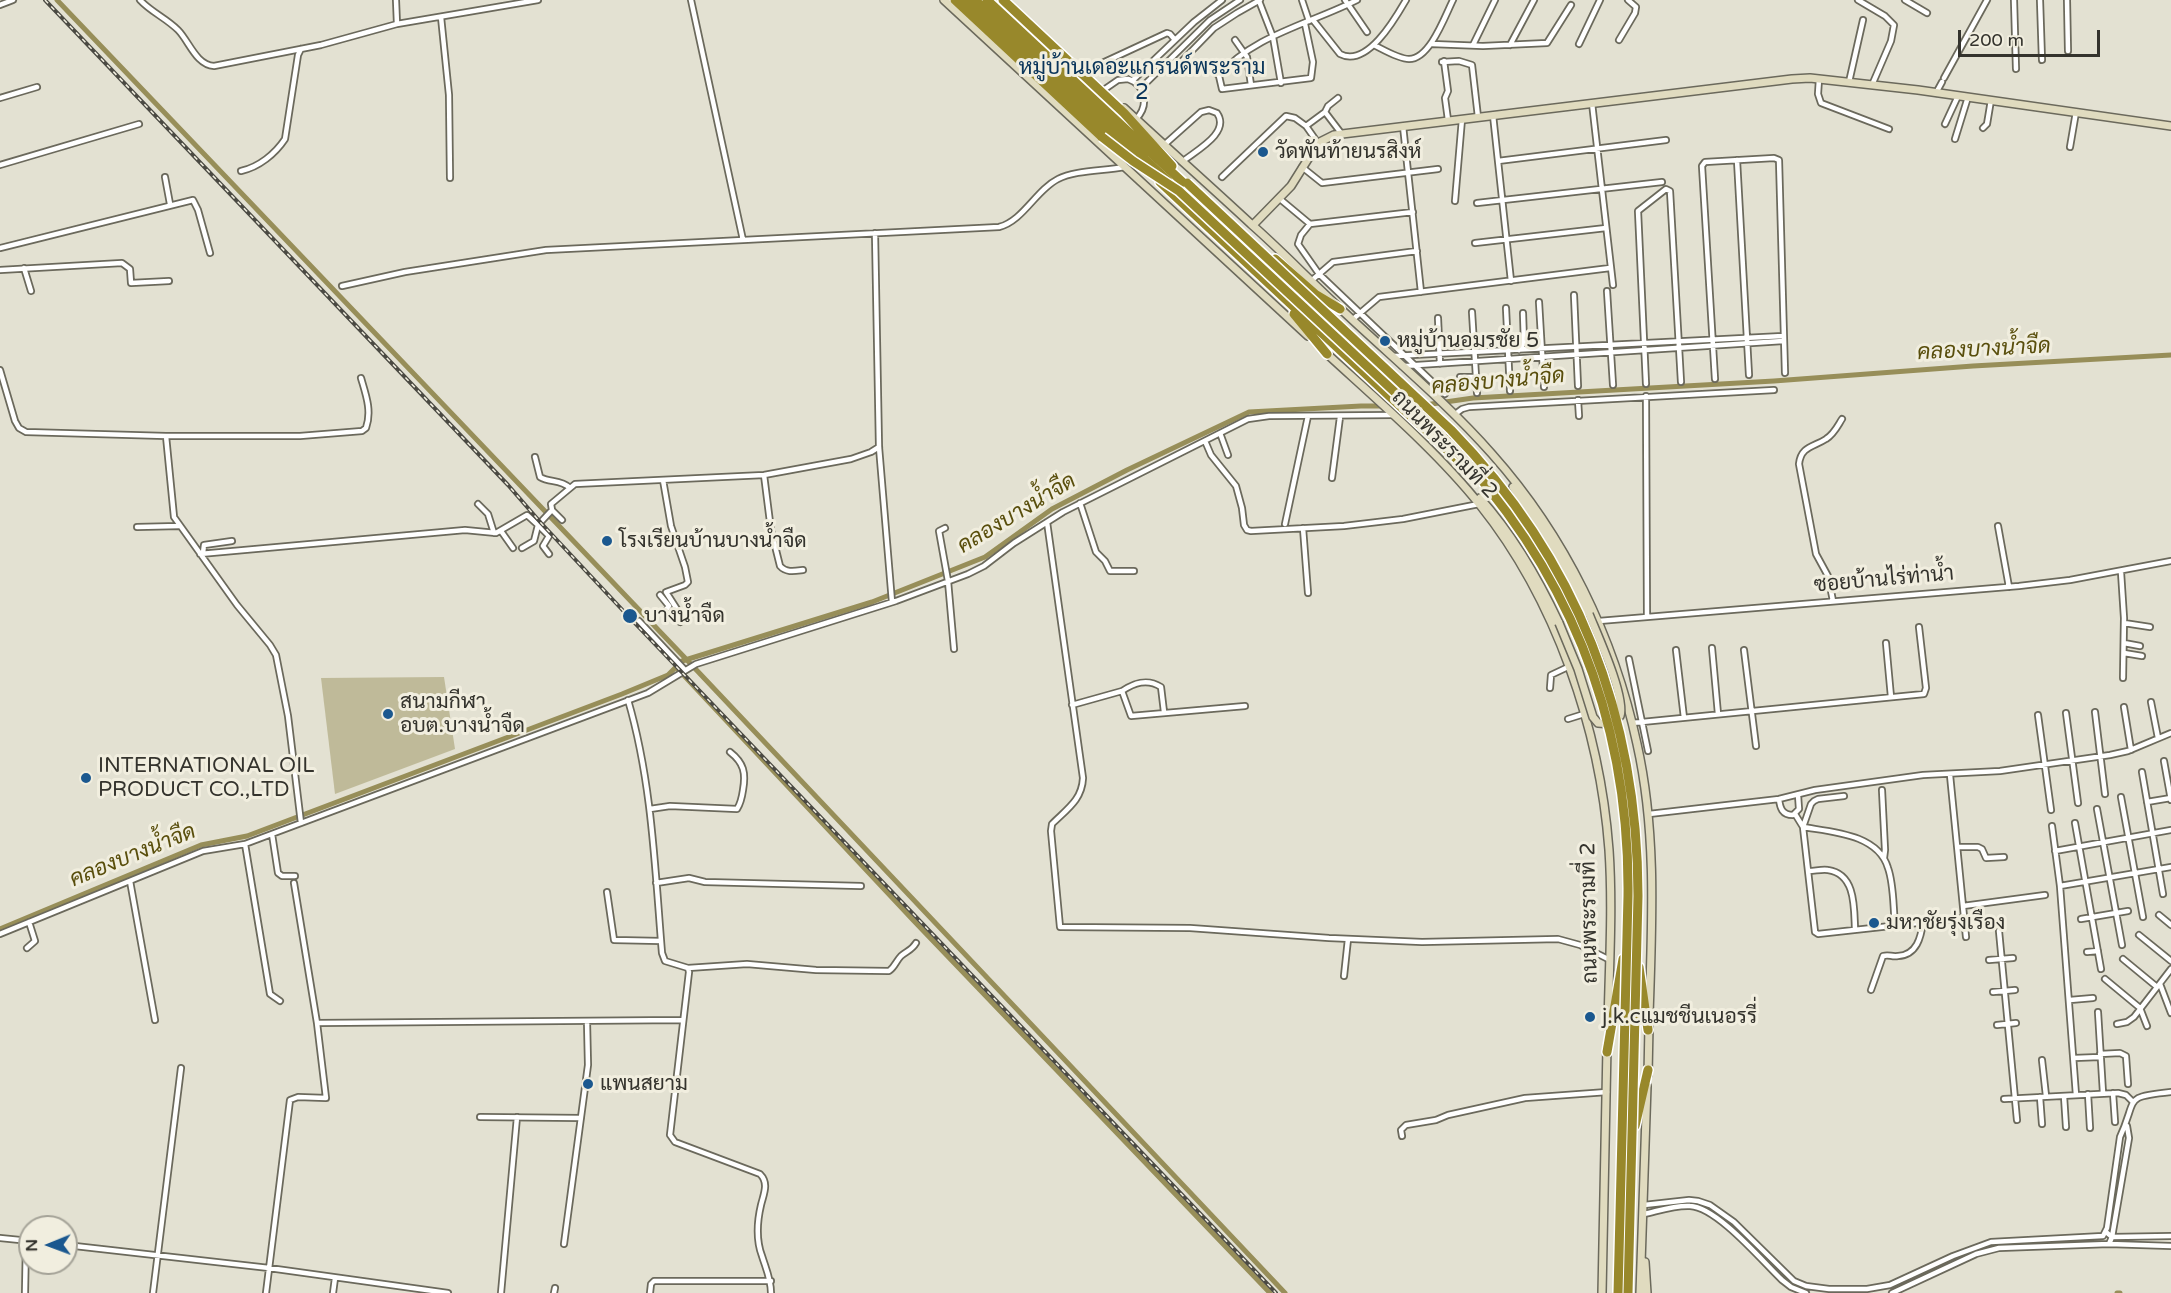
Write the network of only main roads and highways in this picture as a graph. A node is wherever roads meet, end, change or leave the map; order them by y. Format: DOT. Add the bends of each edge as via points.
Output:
graph roads {
  1 [pos="944,0"];
  2 [pos="955,0"];
  3 [pos="965,0"];
  4 [pos="975,0"];
  5 [pos="989,0"];
  6 [pos="1003,0"];
  7 [pos="1010,0"];
  8 [pos="2171,126"];
  9 [pos="1187,183"];
  10 [pos="1179,191"];
  11 [pos="1253,225"];
  12 [pos="1256,251"];
  13 [pos="1249,265"];
  14 [pos="1340,309"];
  15 [pos="1327,354"];
  16 [pos="1480,441"];
  17 [pos="1447,468"];
  18 [pos="1623,959"];
  19 [pos="1638,959"];
  20 [pos="1648,1030"];
  21 [pos="1607,1052"];
  22 [pos="1648,1070"];
  23 [pos="1634,1131"];
  24 [pos="1643,1235"];
  25 [pos="1602,1293"];
  26 [pos="1616,1293"];
  27 [pos="1629,1293"];
  28 [pos="1640,1293"];
  29 [pos="1647,1293"];
  1 -- 15 [label="main road, ถนนพระรามที่ 2"];
  2 -- 10 [label="highway, bridge" via="1102,137"];
  3 -- 13 [label="highway, ถนนพระรามที่ 2"];
  4 -- 10 [label="highway, bridge"];
  5 -- 9 [label="highway"];
  5 -- 12 [label="highway, ถนนพระรามที่ 2"];
  6 -- 9 [label="highway" via="1135,123"];
  7 -- 11 [label="main road, ถนนพระรามที่ 2"];
  8 -- 11 [label="main road" via="1848,82 1792,79 1341,133 1318,142 1280,199"];
  9 -- 27 [label="highway, bridge" via="1476,456 1544,547 1592,641 1624,748 1637,850"];
  10 -- 26 [label="highway, bridge" via="1479,475 1539,558 1585,653 1613,744 1628,854"];
  11 -- 14 [label="main road, ถนนพระรามที่ 2"];
  12 -- 14 [label="highway" via="1274,258 1315,294"];
  12 -- 19 [label="highway, ถนนพระรามที่ 2, bridge" via="1456,436 1525,516 1573,596 1595,645 1619,719 1633,793 1639,846"];
  13 -- 15 [label="highway"];
  13 -- 18 [label="highway, ถนนพระรามที่ 2" via="1463,465 1511,521 1554,590 1584,656 1608,731 1625,852"];
  14 -- 16 [label="main road, ถนนพระรามที่ 2"];
  15 -- 17 [label="main road, ถนนพระรามที่ 2"];
  16 -- 17 [label="main road, bridge" via="1547,536 1589,614 1622,706 1620,716 1611,724 1598,723 1593,717 1578,669 1535,575 1503,526"];
  16 -- 20 [label="main road, ถนนพระรามที่ 2" via="1544,522 1584,590 1620,679 1649,814 1652,894"];
  17 -- 21 [label="main road, ถนนพระรามที่ 2" via="1513,551 1539,596 1584,714 1601,787 1609,849"];
  18 -- 21 [label="highway"];
  18 -- 26 [label="highway, ถนนพระรามที่ 2"];
  19 -- 20 [label="highway"];
  19 -- 23 [label="highway, ถนนพระรามที่ 2"];
  20 -- 22 [label="main road, ถนนพระรามที่ 2"];
  21 -- 25 [label="main road, ถนนพระรามที่ 2"];
  22 -- 23 [label="highway"];
  22 -- 24 [label="main road, ถนนพระรามที่ 2"];
  23 -- 27 [label="highway, ถนนพระรามที่ 2"];
  24 -- 28 [label="main road, ถนนพระรามที่ 2"];
  24 -- 29 [label="main road"];
}
